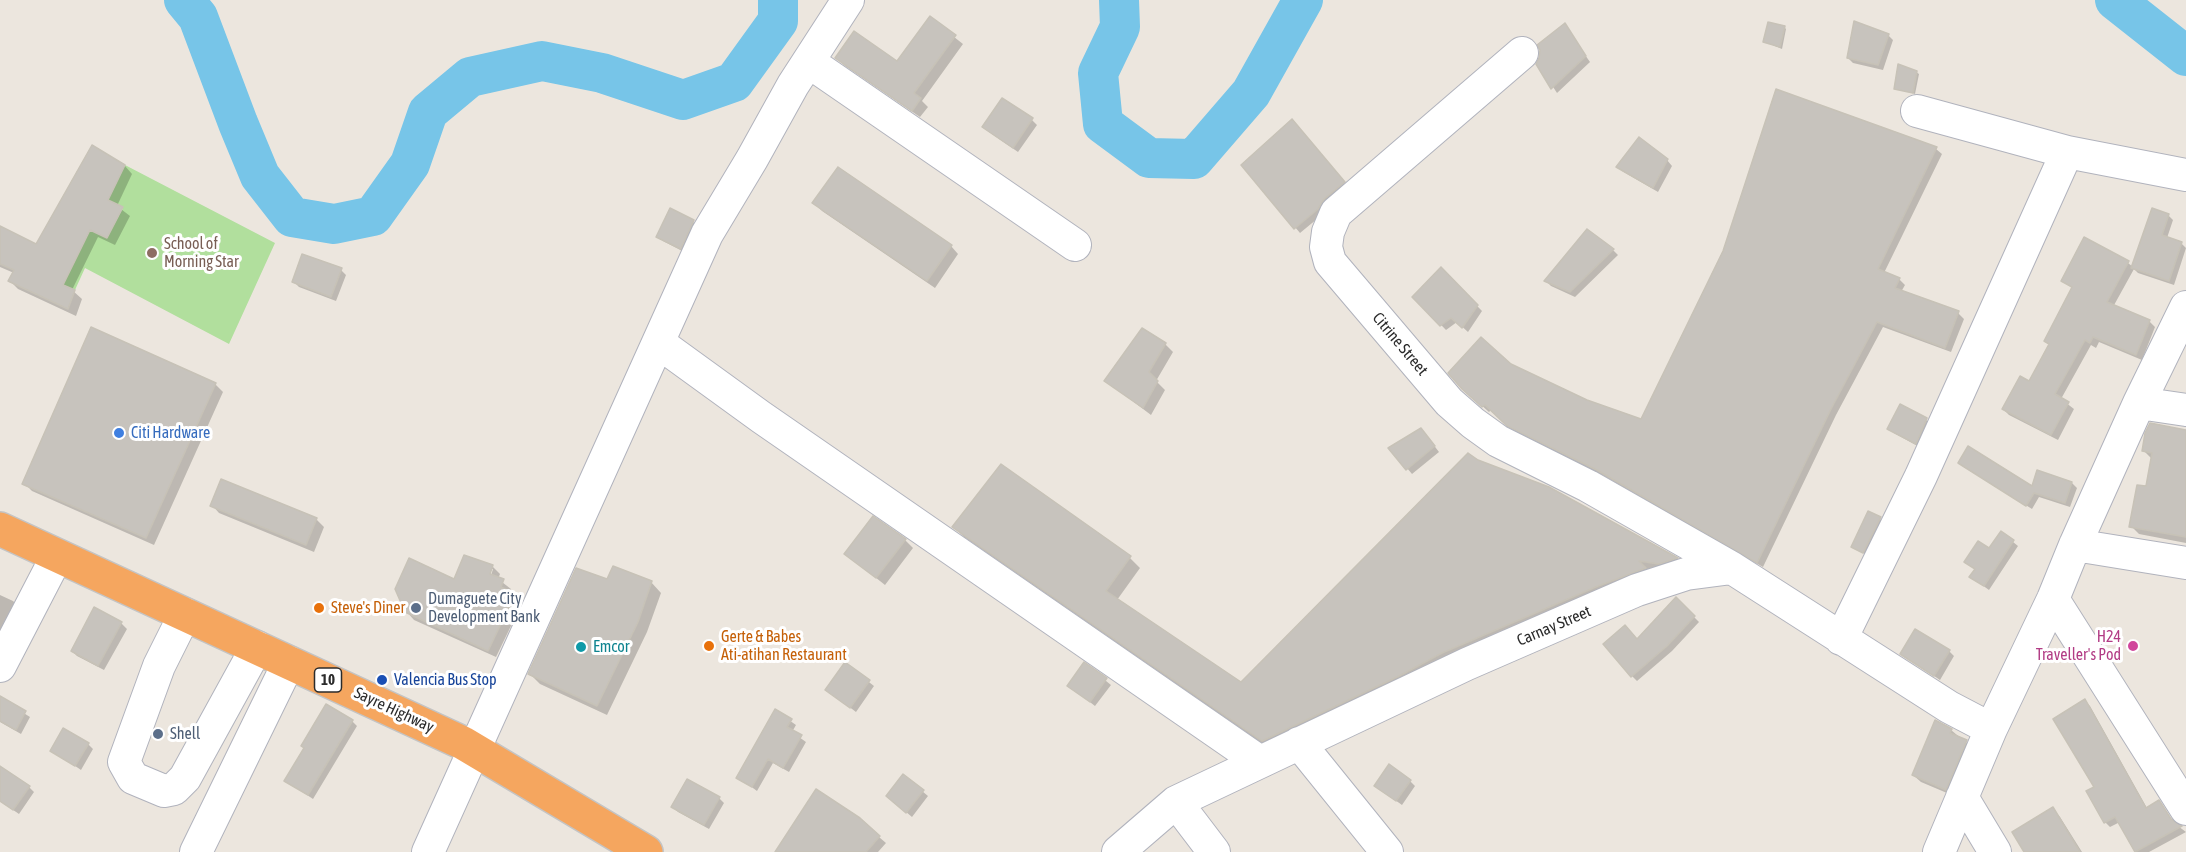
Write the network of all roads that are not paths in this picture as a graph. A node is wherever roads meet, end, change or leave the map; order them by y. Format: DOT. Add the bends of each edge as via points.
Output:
graph roads {
  1 [pos="848,0"];
  2 [pos="1522,53"];
  3 [pos="809,62"];
  4 [pos="1917,111"];
  5 [pos="2067,152"];
  6 [pos="2186,175"];
  7 [pos="1075,245"];
  8 [pos="2186,307"];
  9 [pos="659,343"];
  10 [pos="2139,403"];
  11 [pos="2186,410"];
  12 [pos="0,529"];
  13 [pos="2075,545"];
  14 [pos="57,556"];
  15 [pos="2186,563"];
  16 [pos="1732,568"];
  17 [pos="2053,599"];
  18 [pos="185,614"];
  19 [pos="1842,639"];
  20 [pos="257,647"];
  21 [pos="289,662"];
  22 [pos="0,666"];
  23 [pos="1991,729"];
  24 [pos="1299,743"];
  25 [pos="474,748"];
  26 [pos="1260,762"];
  27 [pos="1962,797"];
  28 [pos="1176,802"];
  29 [pos="2186,809"];
  30 [pos="196,852"];
  31 [pos="428,852"];
  32 [pos="646,852"];
  33 [pos="1118,852"];
  34 [pos="1214,852"];
  35 [pos="1387,852"];
  36 [pos="1939,852"];
  37 [pos="1995,852"];
  1 -- 3 [label="street"];
  2 -- 16 [label="street, Citrine Street" via="1336,213 1326,247 1330,262 1449,402 1473,423 1498,441 1588,486"];
  3 -- 7 [label="street"];
  3 -- 9 [label="street" via="706,234"];
  4 -- 5 [label="street"];
  5 -- 6 [label="street"];
  5 -- 19 [label="street" via="1921,476"];
  8 -- 10 [label="street"];
  9 -- 25 [label="street"];
  9 -- 26 [label="street"];
  10 -- 11 [label="street"];
  10 -- 13 [label="street"];
  12 -- 14 [label="highway, Sayre Highway / 10"];
  13 -- 15 [label="street"];
  13 -- 17 [label="street"];
  14 -- 18 [label="highway, Sayre Highway / 10"];
  14 -- 22 [label="street"];
  16 -- 19 [label="street"];
  16 -- 24 [label="street, Carnay Street" via="1686,574 1637,590"];
  17 -- 23 [label="street"];
  17 -- 29 [label="street"];
  18 -- 20 [label="highway, Sayre Highway / 10"];
  18 -- 20 [label="street" via="159,666 124,762 133,778 164,791 174,789 185,778"];
  19 -- 23 [label="street" via="1949,708"];
  20 -- 21 [label="highway, Sayre Highway / 10"];
  21 -- 25 [label="highway, Sayre Highway / 10"];
  21 -- 30 [label="street"];
  23 -- 27 [label="street"];
  24 -- 26 [label="street, Carnay Street"];
  24 -- 35 [label="street"];
  25 -- 31 [label="street"];
  25 -- 32 [label="highway, Sayre Highway / 10"];
  26 -- 28 [label="street, Carnay Street"];
  27 -- 36 [label="street"];
  27 -- 37 [label="street"];
  28 -- 33 [label="street, Carnay Street"];
  28 -- 34 [label="street"];
}
